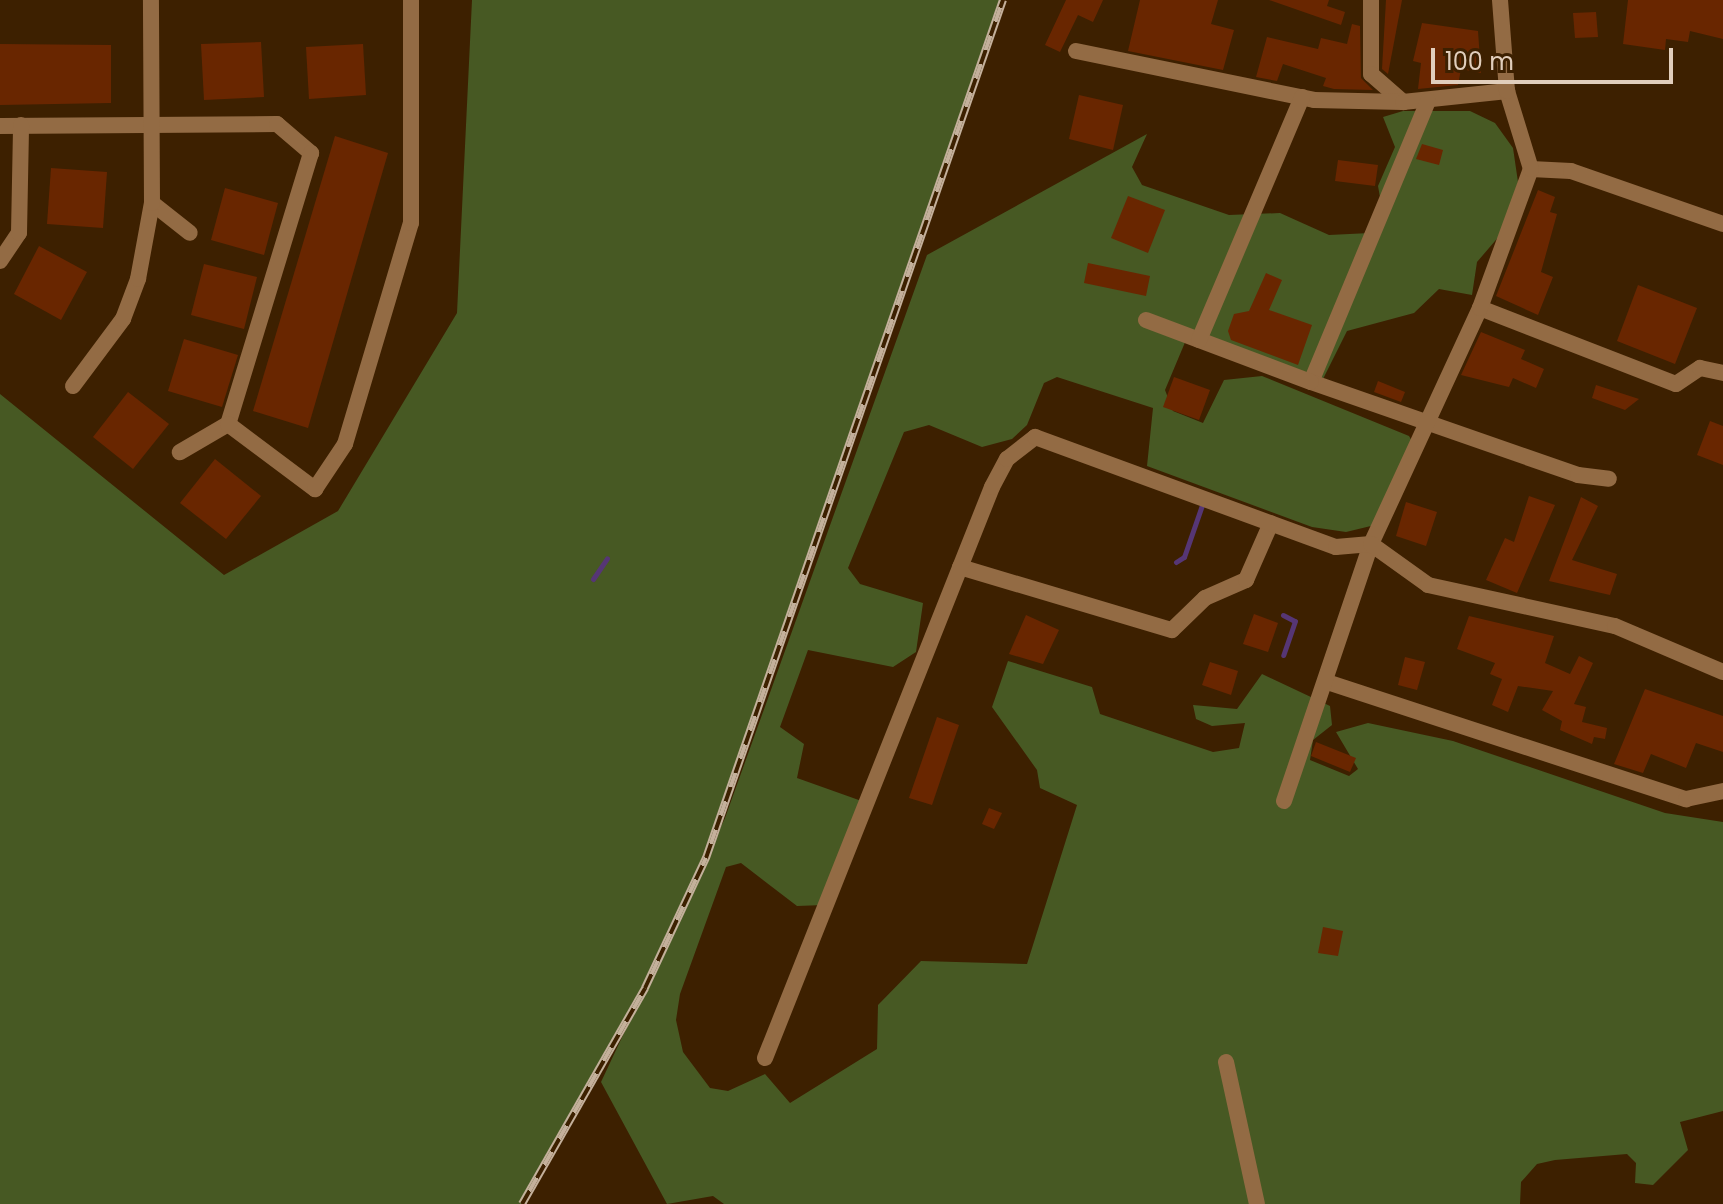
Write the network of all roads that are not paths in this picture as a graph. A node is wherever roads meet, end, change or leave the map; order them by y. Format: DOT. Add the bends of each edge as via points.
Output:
graph roads {
  1 [pos="151,0"];
  2 [pos="411,0"];
  3 [pos="1371,0"];
  4 [pos="1500,0"];
  5 [pos="1076,51"];
  6 [pos="1507,91"];
  7 [pos="1302,97"];
  8 [pos="1428,101"];
  9 [pos="1403,102"];
  10 [pos="151,123"];
  11 [pos="21,125"];
  12 [pos="0,126"];
  13 [pos="1531,169"];
  14 [pos="152,203"];
  15 [pos="1723,224"];
  16 [pos="190,233"];
  17 [pos="0,261"];
  18 [pos="1480,308"];
  19 [pos="1146,320"];
  20 [pos="1199,340"];
  21 [pos="1723,373"];
  22 [pos="1311,382"];
  23 [pos="73,386"];
  24 [pos="1430,420"];
  25 [pos="228,424"];
  26 [pos="180,452"];
  27 [pos="1609,479"];
  28 [pos="1271,523"];
  29 [pos="1371,544"];
  30 [pos="960,567"];
  31 [pos="1723,672"];
  32 [pos="1327,682"];
  33 [pos="1723,791"];
  34 [pos="1284,801"];
  35 [pos="765,1058"];
  36 [pos="1226,1062"];
  37 [pos="1257,1204"];
  1 -- 10 [label="street"];
  2 -- 25 [label="street" via="411,223 345,444 315,489"];
  3 -- 9 [label="street" via="1371,74"];
  4 -- 6 [label="street"];
  5 -- 7 [label="street"];
  6 -- 8 [label="street"];
  6 -- 13 [label="street"];
  7 -- 9 [label="street"];
  7 -- 20 [label="street"];
  8 -- 9 [label="street"];
  8 -- 22 [label="street"];
  10 -- 11 [label="street"];
  10 -- 14 [label="street"];
  10 -- 25 [label="street" via="277,124 311,153"];
  11 -- 12 [label="street"];
  11 -- 17 [label="street" via="19,233"];
  13 -- 15 [label="street" via="1571,171"];
  13 -- 18 [label="street"];
  14 -- 16 [label="street"];
  14 -- 23 [label="street" via="131,300"];
  18 -- 21 [label="street" via="1676,384 1700,368"];
  18 -- 24 [label="street"];
  19 -- 20 [label="street"];
  20 -- 22 [label="street"];
  22 -- 24 [label="street"];
  24 -- 27 [label="street" via="1578,475"];
  24 -- 29 [label="street"];
  25 -- 26 [label="street"];
  28 -- 29 [label="street" via="1336,547"];
  28 -- 30 [label="street" via="1246,580 1205,598 1172,630"];
  28 -- 30 [label="street" via="1035,437 1007,459"];
  29 -- 31 [label="street" via="1428,585 1615,626"];
  29 -- 32 [label="street"];
  30 -- 35 [label="street"];
  32 -- 33 [label="street" via="1686,799"];
  32 -- 34 [label="street"];
  36 -- 37 [label="street"];
}
